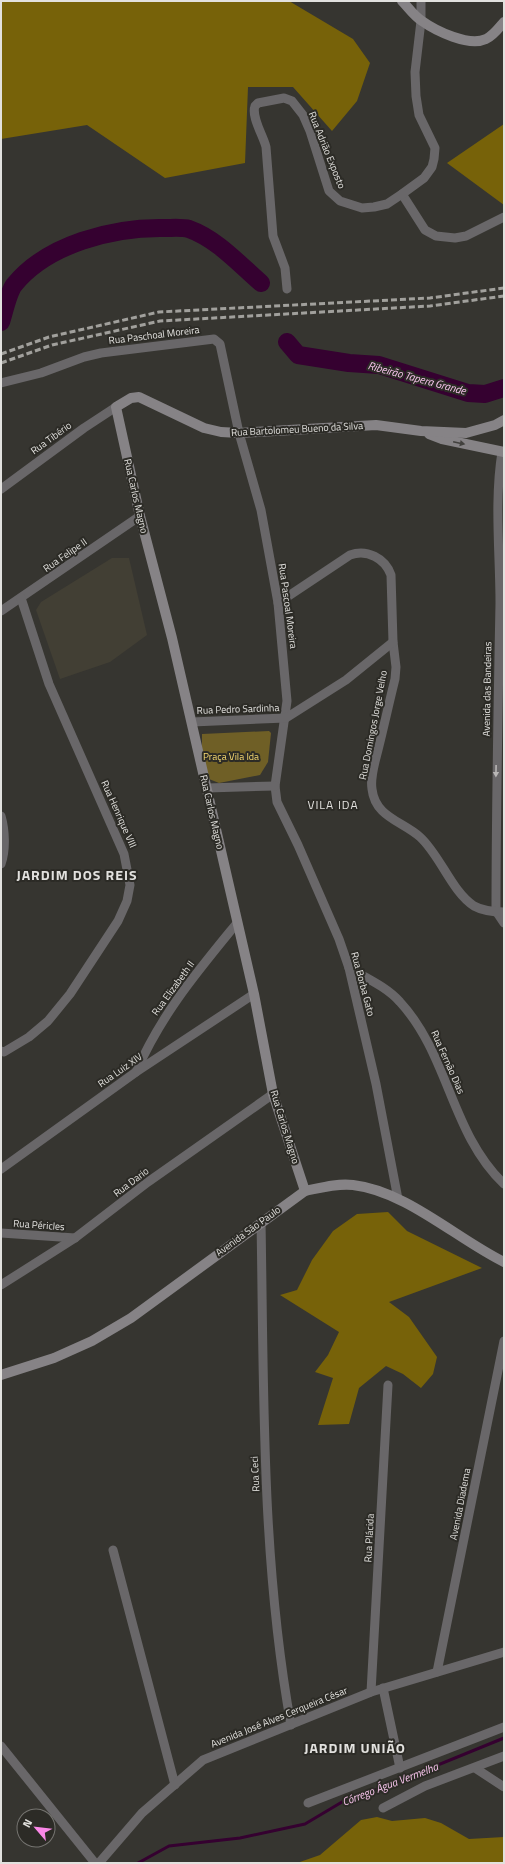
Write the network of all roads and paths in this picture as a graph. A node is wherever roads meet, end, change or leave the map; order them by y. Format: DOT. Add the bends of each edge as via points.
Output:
graph roads {
  1 [pos="402,1"];
  2 [pos="421,1"];
  3 [pos="421,21"];
  4 [pos="504,22"];
  5 [pos="402,194"];
  6 [pos="504,217"];
  7 [pos="287,289"];
  8 [pos="1,383"];
  9 [pos="116,408"];
  10 [pos="504,420"];
  11 [pos="422,432"];
  12 [pos="239,433"];
  13 [pos="504,451"];
  14 [pos="1,490"];
  15 [pos="140,516"];
  16 [pos="502,578"];
  17 [pos="21,598"];
  18 [pos="278,603"];
  19 [pos="1,611"];
  20 [pos="393,642"];
  21 [pos="286,718"];
  22 [pos="192,722"];
  23 [pos="501,738"];
  24 [pos="275,786"];
  25 [pos="206,788"];
  26 [pos="1,816"];
  27 [pos="1,862"];
  28 [pos="500,912"];
  29 [pos="237,923"];
  30 [pos="504,923"];
  31 [pos="350,968"];
  32 [pos="254,994"];
  33 [pos="2,1054"];
  34 [pos="136,1072"];
  35 [pos="273,1094"];
  36 [pos="1,1169"];
  37 [pos="504,1184"];
  38 [pos="305,1191"];
  39 [pos="398,1199"];
  40 [pos="262,1221"];
  41 [pos="1,1233"];
  42 [pos="75,1238"];
  43 [pos="504,1262"];
  44 [pos="1,1285"];
  45 [pos="504,1341"];
  46 [pos="1,1375"];
  47 [pos="388,1385"];
  48 [pos="113,1550"];
  49 [pos="504,1652"];
  50 [pos="437,1672"];
  51 [pos="383,1688"];
  52 [pos="371,1692"];
  53 [pos="291,1725"];
  54 [pos="504,1727"];
  55 [pos="1,1746"];
  56 [pos="504,1756"];
  57 [pos="400,1768"];
  58 [pos="475,1768"];
  59 [pos="175,1785"];
  60 [pos="504,1787"];
  61 [pos="308,1803"];
  62 [pos="383,1808"];
  63 [pos="95,1863"];
  64 [pos="99,1863"];
  1 -- 3 [label="street"];
  2 -- 3 [label="street, Rua Adrião Exposto"];
  3 -- 4 [label="street" via="468,42 485,40"];
  3 -- 5 [label="street, Rua Adrião Exposto" via="414,72 416,96 419,115 435,148 434,159 424,178"];
  5 -- 6 [label="street" via="425,230 436,236 466,236"];
  5 -- 7 [label="street, Rua Adrião Exposto" via="387,204 374,207 362,208 340,201 329,191 310,131 294,103 284,98 256,104 254,116 266,147 273,236 285,268"];
  8 -- 12 [label="street, Rua Paschoal Moreira" via="101,353 217,340"];
  9 -- 12 [label="street, Rua Bartolomeu Bueno da Silva" via="131,398 144,399 204,428"];
  9 -- 14 [label="street, Rua Tibério" via="84,428"];
  9 -- 15 [label="street, Rua Carlos Magno"];
  10 -- 11 [label="street, Rua Bartolomeu Bueno da Silva" via="495,425 466,432"];
  11 -- 12 [label="street, Rua Bartolomeu Bueno da Silva" via="376,425"];
  11 -- 13 [label="street, Rua Bartolomeu Bueno da Silva, one-way" via="442,439"];
  12 -- 18 [label="street, Rua Pascoal Moreira" via="261,510"];
  13 -- 16 [label="street, Avenida das Bandeiras" via="499,471 497,520"];
  15 -- 17 [label="street, Rua Felipe II"];
  15 -- 22 [label="street, Rua Carlos Magno"];
  16 -- 23 [label="street, Avenida das Bandeiras"];
  17 -- 19 [label="street, Rua Felipe II"];
  17 -- 33 [label="street, Rua Henrique VIII" via="50,684 124,854 130,885 118,921 70,994 48,1021"];
  18 -- 20 [label="street, Rua Domingos Jorge Velho" via="350,555 368,553 384,562 391,574"];
  18 -- 21 [label="street, Rua Pascoal Moreira" via="286,688"];
  20 -- 21 [label="street" via="346,680"];
  20 -- 28 [label="street, Rua Domingos Jorge Velho" via="395,679 375,763 372,789 375,802 382,812 427,844 464,897 475,906"];
  21 -- 22 [label="street, Rua Pedro Sardinha"];
  21 -- 24 [label="street, Rua Pascoal Moreira"];
  22 -- 25 [label="street, Rua Carlos Magno"];
  23 -- 28 [label="street, Avenida das Bandeiras, one-way"];
  24 -- 25 [label="street"];
  24 -- 31 [label="street, Rua Borba Gato" via="277,802 330,917"];
  25 -- 29 [label="street, Rua Carlos Magno"];
  26 -- 27 [label="street" via="4,840"];
  28 -- 30 [label="street"];
  29 -- 32 [label="street, Rua Carlos Magno"];
  29 -- 34 [label="street, Rua Elizabeth II" via="168,1010 149,1042"];
  31 -- 37 [label="street, Rua Fernão Dias" via="399,1001 415,1020 431,1048 472,1143 493,1174"];
  31 -- 39 [label="street, Rua Borba Gato"];
  32 -- 34 [label="street, Rua Luiz XIV"];
  32 -- 35 [label="street, Rua Carlos Magno"];
  34 -- 36 [label="street, Rua Luiz XIV"];
  35 -- 38 [label="street, Rua Carlos Magno"];
  35 -- 42 [label="street, Rua Dario" via="148,1182"];
  38 -- 39 [label="street, Avenida São Paulo" via="336,1185 353,1185"];
  38 -- 40 [label="street, Avenida São Paulo"];
  39 -- 43 [label="street, Avenida São Paulo"];
  40 -- 46 [label="street, Avenida São Paulo" via="131,1318 92,1341 54,1358"];
  40 -- 53 [label="street, Rua Ceci" via="264,1458 272,1573 284,1689"];
  41 -- 42 [label="street, Rua Péricles"];
  42 -- 44 [label="street, Rua Dario"];
  45 -- 50 [label="street, Avenida Diadema"];
  47 -- 52 [label="street, Rua Plácida"];
  48 -- 59 [label="street"];
  49 -- 50 [label="street, Avenida José Alves Cerqueira César"];
  50 -- 51 [label="street, Avenida José Alves Cerqueira César"];
  51 -- 52 [label="street, Avenida José Alves Cerqueira César"];
  51 -- 57 [label="street"];
  52 -- 53 [label="street, Avenida José Alves Cerqueira César"];
  53 -- 59 [label="street, Avenida José Alves Cerqueira César" via="203,1760"];
  54 -- 57 [label="street"];
  55 -- 63 [label="street"];
  56 -- 58 [label="street"];
  57 -- 61 [label="street"];
  58 -- 60 [label="street"];
  58 -- 62 [label="street" via="425,1786"];
  59 -- 64 [label="street, Avenida José Alves Cerqueira César" via="142,1813"];
}
